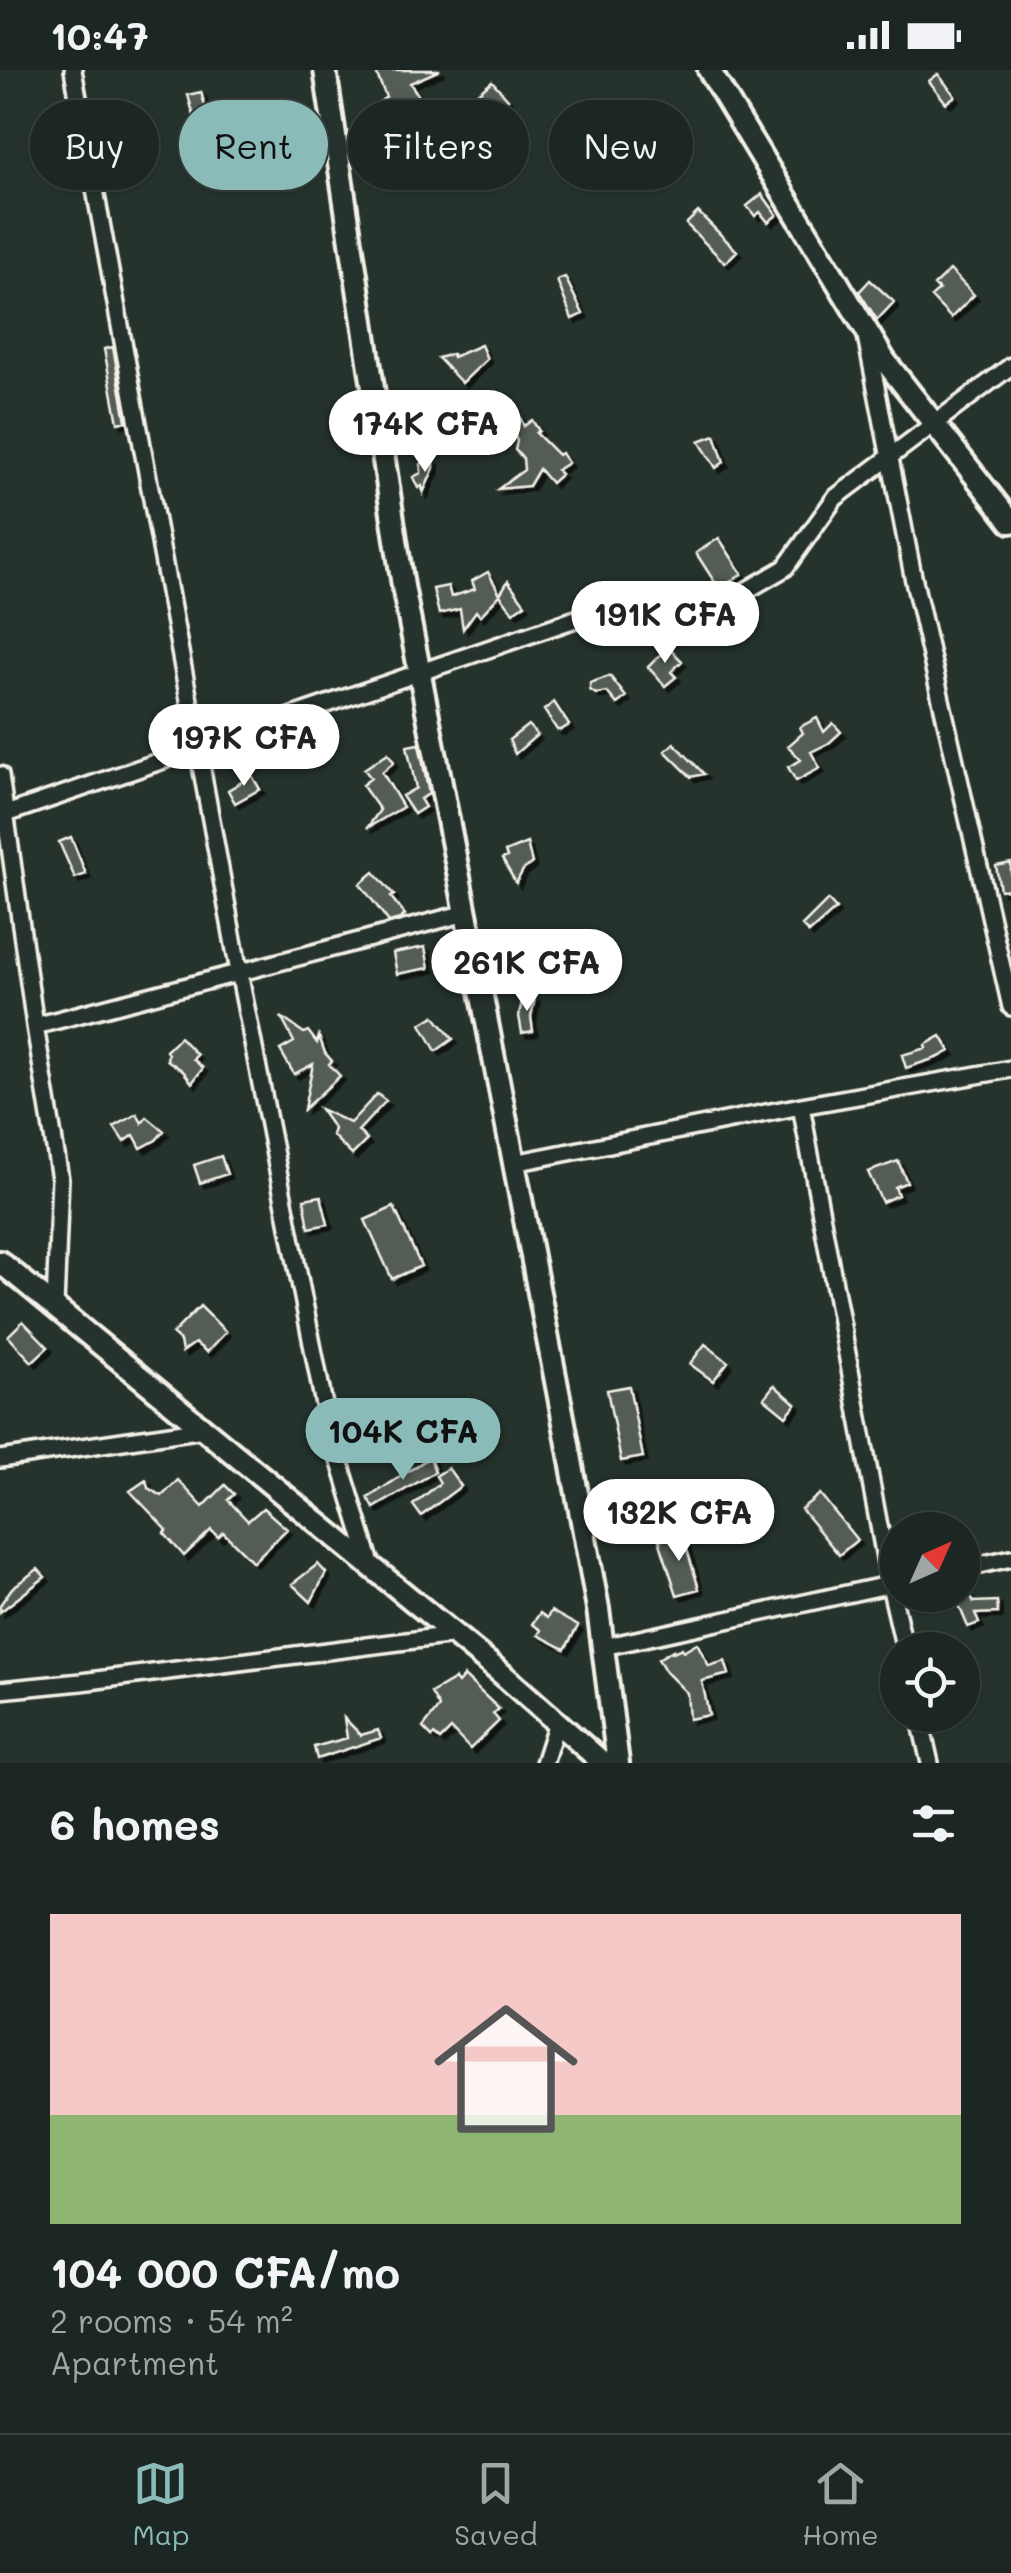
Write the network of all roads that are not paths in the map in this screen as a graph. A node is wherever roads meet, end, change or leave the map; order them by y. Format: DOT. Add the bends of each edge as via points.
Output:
graph roads {
  1 [pos="73,70"];
  2 [pos="326,70"];
  3 [pos="709,70"];
  4 [pos="864,327"];
  5 [pos="1011,366"];
  6 [pos="934,424"];
  7 [pos="890,457"];
  8 [pos="1011,522"];
  9 [pos="420,673"];
  10 [pos="198,747"];
  11 [pos="0,775"];
  12 [pos="3,814"];
  13 [pos="466,913"];
  14 [pos="239,972"];
  15 [pos="1011,1006"];
  16 [pos="35,1026"];
  17 [pos="1011,1069"];
  18 [pos="800,1106"];
  19 [pos="514,1162"];
  20 [pos="0,1262"];
  21 [pos="54,1306"];
  22 [pos="204,1429"];
  23 [pos="0,1458"];
  24 [pos="880,1513"];
  25 [pos="1011,1558"];
  26 [pos="980,1565"];
  27 [pos="372,1567"];
  28 [pos="880,1587"];
  29 [pos="454,1635"];
  30 [pos="603,1647"];
  31 [pos="0,1690"];
  32 [pos="557,1722"];
  33 [pos="923,1732"];
  34 [pos="544,1763"];
  35 [pos="603,1763"];
  36 [pos="618,1763"];
  37 [pos="930,1763"];
  1 -- 10 [label="street"];
  2 -- 9 [label="street"];
  3 -- 4 [label="street"];
  4 -- 6 [label="street"];
  4 -- 7 [label="street"];
  5 -- 6 [label="street"];
  6 -- 7 [label="street"];
  6 -- 8 [label="street"];
  7 -- 9 [label="street" via="834,498 784,568 718,607 640,597"];
  7 -- 15 [label="street"];
  9 -- 10 [label="street"];
  9 -- 13 [label="street"];
  10 -- 12 [label="street"];
  10 -- 14 [label="street"];
  11 -- 12 [label="street"];
  12 -- 16 [label="street"];
  13 -- 14 [label="street"];
  13 -- 19 [label="street"];
  14 -- 16 [label="street"];
  14 -- 27 [label="street" via="327,1420"];
  16 -- 21 [label="street" via="60,1179"];
  17 -- 18 [label="street"];
  18 -- 19 [label="street"];
  18 -- 24 [label="street"];
  19 -- 30 [label="street"];
  20 -- 21 [label="street"];
  21 -- 22 [label="street"];
  22 -- 23 [label="street"];
  22 -- 27 [label="street"];
  25 -- 26 [label="street"];
  27 -- 29 [label="street"];
  28 -- 30 [label="street"];
  29 -- 31 [label="street"];
  29 -- 32 [label="street"];
  30 -- 36 [label="street"];
  32 -- 34 [label="street"];
  32 -- 35 [label="street"];
  33 -- 37 [label="street"];
}
